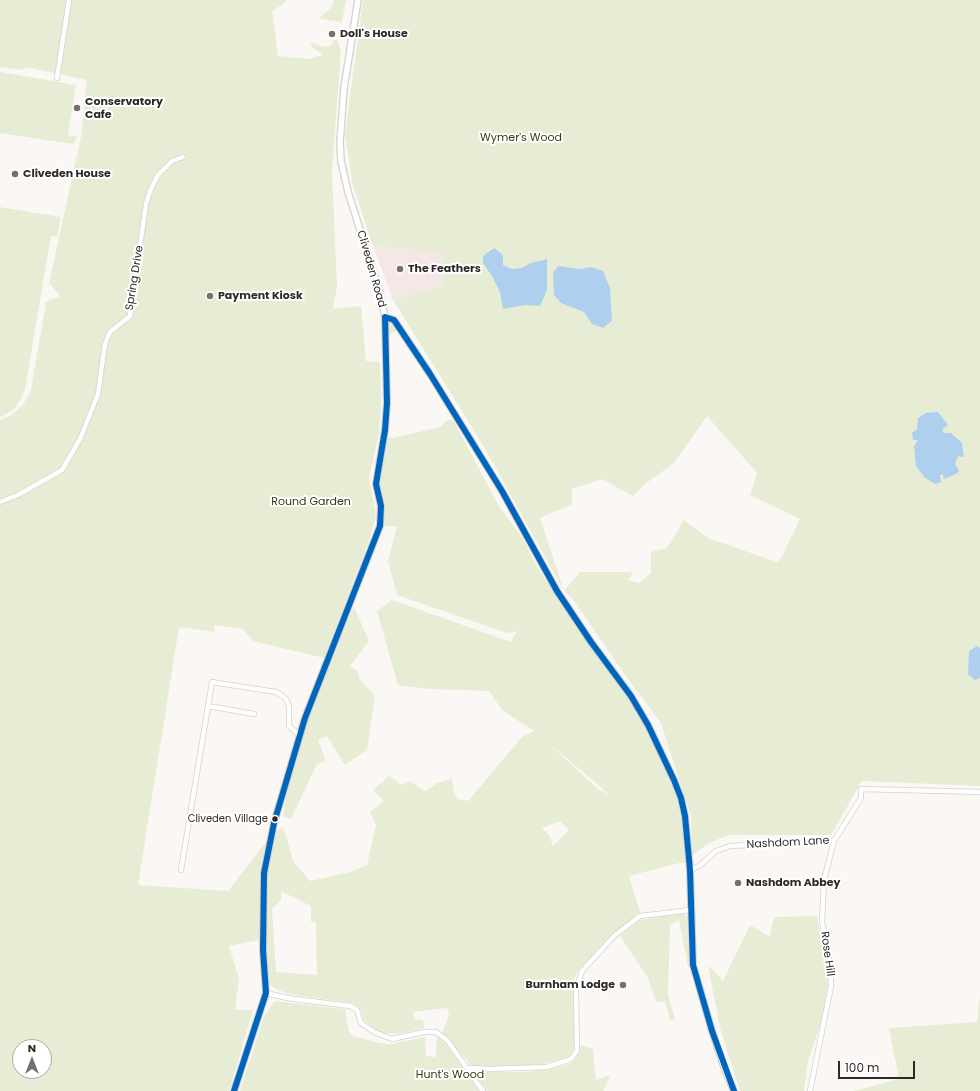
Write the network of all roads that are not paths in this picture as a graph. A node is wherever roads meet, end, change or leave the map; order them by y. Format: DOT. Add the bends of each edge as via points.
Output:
graph roads {
  1 [pos="68,0"];
  2 [pos="358,0"];
  3 [pos="57,78"];
  4 [pos="183,158"];
  5 [pos="385,317"];
  6 [pos="0,502"];
  7 [pos="208,706"];
  8 [pos="254,714"];
  9 [pos="300,736"];
  10 [pos="980,792"];
  11 [pos="834,841"];
  12 [pos="181,870"];
  13 [pos="690,870"];
  14 [pos="691,910"];
  15 [pos="266,993"];
  16 [pos="467,1068"];
  17 [pos="234,1091"];
  18 [pos="482,1091"];
  19 [pos="734,1091"];
  20 [pos="810,1091"];
  1 -- 3 [label="street"];
  2 -- 5 [label="street, Cliveden Road" via="344,88 341,160"];
  4 -- 6 [label="street, Spring Drive" via="172,161 158,175 150,191 130,316 110,332 105,344 98,394 80,439 62,470 18,495"];
  5 -- 9 [label="street, Cliveden Road" via="387,403 376,484 381,506 380,526"];
  5 -- 13 [label="street" via="394,320 430,374 502,491 557,591 631,696 648,725 681,798"];
  7 -- 8 [label="street"];
  7 -- 9 [label="street" via="212,682 276,692 286,699 289,706 289,726"];
  7 -- 12 [label="street"];
  9 -- 15 [label="street, Cliveden Road" via="274,823 264,873 263,950"];
  10 -- 11 [label="street, Nashdom Lane" via="861,789 861,798"];
  11 -- 13 [label="street, Nashdom Lane" via="730,846 716,851 699,866"];
  11 -- 20 [label="street, Rose Hill" via="824,880 822,922 830,964 831,986"];
  13 -- 14 [label="street"];
  14 -- 16 [label="street" via="640,916 615,935 582,970 576,989 577,1051 571,1059 547,1067 488,1070"];
  14 -- 19 [label="street" via="694,965 712,1031"];
  15 -- 16 [label="street" via="350,1006 357,1010 361,1023 374,1032 392,1039 436,1032 447,1040"];
  15 -- 17 [label="street, Cliveden Road"];
  16 -- 18 [label="street"];
}
